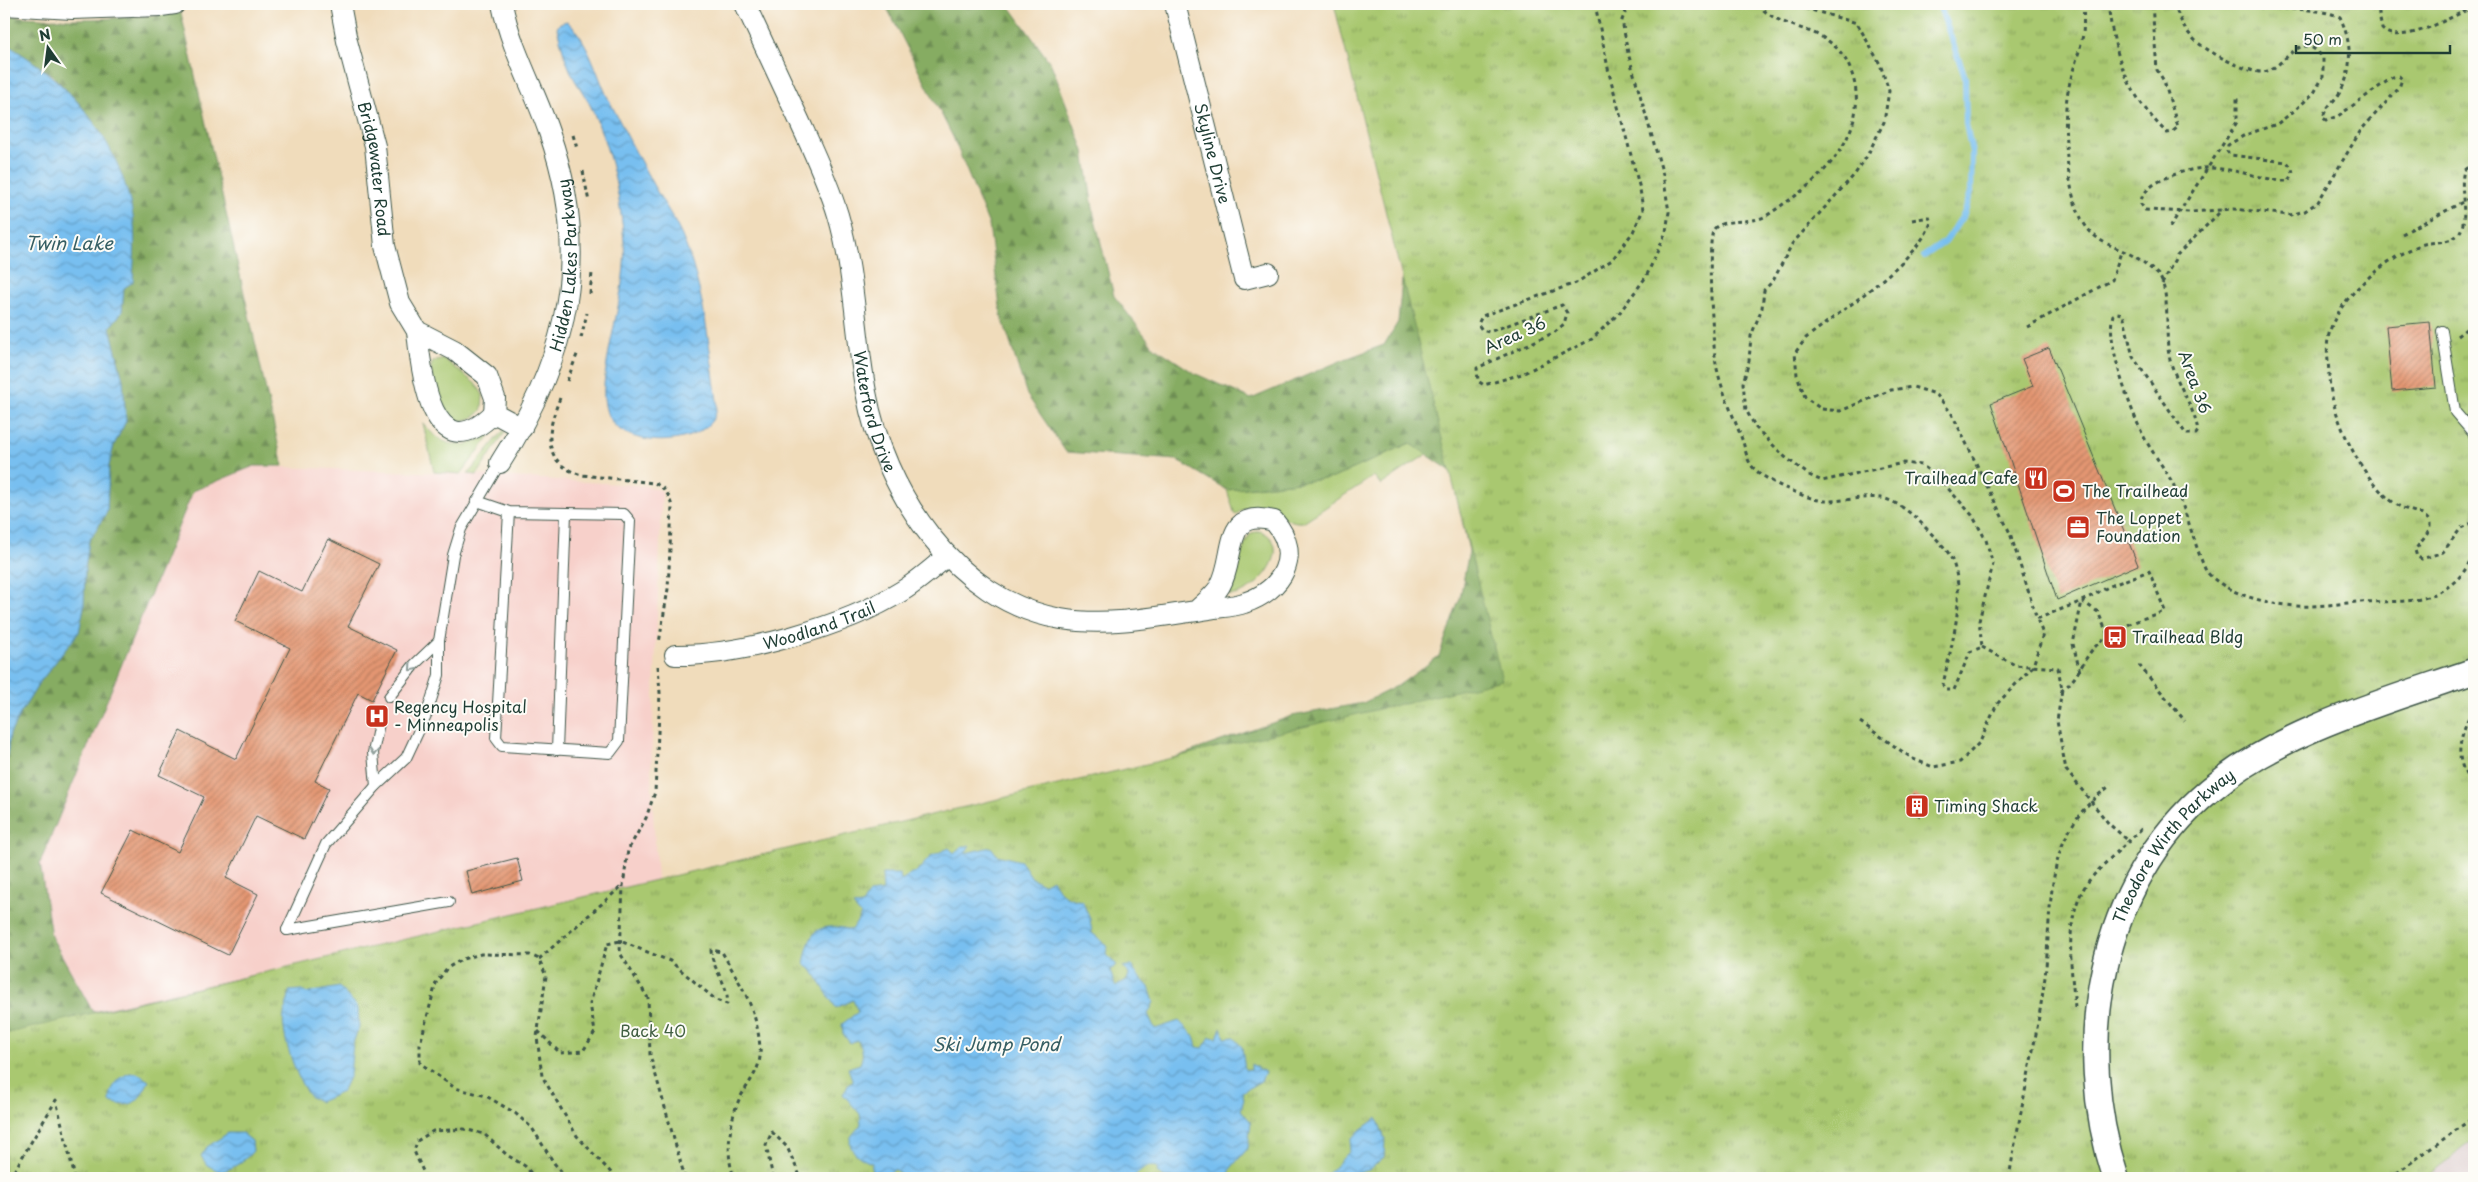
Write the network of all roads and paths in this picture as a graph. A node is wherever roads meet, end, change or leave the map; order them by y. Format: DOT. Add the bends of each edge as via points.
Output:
graph roads {
  1 [pos="175,4"];
  2 [pos="340,4"];
  3 [pos="502,4"];
  4 [pos="746,4"];
  5 [pos="1175,4"];
  6 [pos="1596,4"];
  7 [pos="1629,4"];
  8 [pos="1758,4"];
  9 [pos="1790,4"];
  10 [pos="2084,4"];
  11 [pos="2108,4"];
  12 [pos="2152,4"];
  13 [pos="2173,4"];
  14 [pos="2241,4"];
  15 [pos="2378,4"];
  16 [pos="4,5"];
  17 [pos="2474,7"];
  18 [pos="2237,97"];
  19 [pos="570,129"];
  20 [pos="578,154"];
  21 [pos="2474,164"];
  22 [pos="2208,167"];
  23 [pos="583,169"];
  24 [pos="2474,196"];
  25 [pos="589,204"];
  26 [pos="2462,204"];
  27 [pos="2222,210"];
  28 [pos="2180,212"];
  29 [pos="1912,220"];
  30 [pos="2170,227"];
  31 [pos="2402,234"];
  32 [pos="2121,251"];
  33 [pos="592,264"];
  34 [pos="1268,273"];
  35 [pos="2162,285"];
  36 [pos="589,297"];
  37 [pos="588,305"];
  38 [pos="2027,327"];
  39 [pos="417,331"];
  40 [pos="2442,331"];
  41 [pos="565,386"];
  42 [pos="562,394"];
  43 [pos="494,413"];
  44 [pos="522,428"];
  45 [pos="2474,434"];
  46 [pos="500,463"];
  47 [pos="477,501"];
  48 [pos="509,512"];
  49 [pos="566,513"];
  50 [pos="2474,522"];
  51 [pos="2474,549"];
  52 [pos="947,556"];
  53 [pos="2082,601"];
  54 [pos="1196,611"];
  55 [pos="2037,619"];
  56 [pos="2108,635"];
  57 [pos="2110,640"];
  58 [pos="439,641"];
  59 [pos="1982,647"];
  60 [pos="664,654"];
  61 [pos="2139,665"];
  62 [pos="2033,666"];
  63 [pos="2474,671"];
  64 [pos="2080,672"];
  65 [pos="2061,690"];
  66 [pos="389,697"];
  67 [pos="2474,712"];
  68 [pos="380,718"];
  69 [pos="2185,721"];
  70 [pos="1860,722"];
  71 [pos="557,750"];
  72 [pos="2112,785"];
  73 [pos="376,786"];
  74 [pos="2474,788"];
  75 [pos="2090,800"];
  76 [pos="2137,848"];
  77 [pos="622,886"];
  78 [pos="449,902"];
  79 [pos="620,941"];
  80 [pos="539,959"];
  81 [pos="538,1030"];
  82 [pos="2474,1116"];
  83 [pos="10,1178"];
  84 [pos="75,1178"];
  85 [pos="426,1178"];
  86 [pos="535,1178"];
  87 [pos="567,1178"];
  88 [pos="616,1178"];
  89 [pos="685,1178"];
  90 [pos="735,1178"];
  91 [pos="773,1178"];
  92 [pos="801,1178"];
  93 [pos="2009,1178"];
  94 [pos="2116,1178"];
  95 [pos="2390,1178"];
  1 -- 16 [label="street" via="72,9"];
  2 -- 39 [label="street, Bridgewater Road" via="375,146 385,246 400,303"];
  3 -- 44 [label="street, Hidden Lakes Parkway" via="515,52 557,153 571,232 570,279 564,322 543,386"];
  4 -- 52 [label="street, Waterford Drive" via="814,154 838,216 852,280 866,391 877,435 908,501"];
  5 -- 34 [label="street, Skyline Drive" via="1244,278"];
  6 -- 7 [label="path, Area 36" via="1609,73 1643,210 1633,232 1612,260 1576,283 1482,316 1478,324 1489,332 1562,305 1566,313 1564,324 1555,332 1477,368 1478,381 1484,384 1522,374 1592,338 1620,312 1646,277 1666,232 1669,212 1664,182 1628,54 1622,20"];
  8 -- 59 [label="path" via="1776,17 1818,34 1837,47 1849,66 1856,97 1855,119 1845,144 1812,185 1766,216 1750,222 1724,222 1714,229 1710,240 1710,264 1716,364 1730,408 1751,465 1781,487 1825,502 1883,498 1914,516 1950,556 1957,579 1956,623 1943,684 1946,690 1954,690 1970,652"];
  9 -- 59 [label="path" via="1857,23 1880,64 1889,91 1884,122 1868,156 1792,244 1773,281 1764,290 1743,383 1746,410 1756,428 1779,452 1822,481 1903,463 1921,465 1936,475 1972,515 1989,548 1993,564 1979,620"];
  10 -- 32 [label="path" via="2083,34 2069,87 2066,123 2074,200 2080,216 2094,235"];
  11 -- 12 [label="path" via="2113,44 2128,80 2154,121 2167,133 2178,127 2158,70"];
  13 -- 22 [label="path" via="2194,40 2252,72 2271,70 2299,47 2314,47 2323,58 2323,77 2314,93 2276,124 2228,145 2230,155 2287,162 2293,174 2289,181"];
  14 -- 27 [label="path" via="2259,9 2323,10 2340,17 2349,45 2349,66 2341,91 2324,112 2326,120 2338,116 2393,77 2399,76 2403,83 2362,130 2318,202 2305,211 2290,215"];
  15 -- 17 [label="path" via="2382,29 2395,36 2420,31"];
  18 -- 22 [label="path" via="2237,122"];
  19 -- 20 [label="path"];
  21 -- 26 [label="path" via="2464,170"];
  22 -- 28 [label="path"];
  22 -- 28 [label="path" via="2152,184 2140,199 2145,210"];
  23 -- 25 [label="path"];
  24 -- 26 [label="path"];
  26 -- 31 [label="path"];
  26 -- 50 [label="path" via="2461,230 2453,239 2423,244 2392,259 2342,305 2328,338 2329,381 2339,417 2365,473 2399,506 2424,516 2428,521 2427,535 2415,550 2417,557 2422,559 2443,552 2461,528"];
  27 -- 28 [label="path"];
  27 -- 35 [label="path" via="2177,255"];
  28 -- 30 [label="path"];
  29 -- 55 [label="path" via="1929,218 1928,231 1898,266 1806,338 1795,353 1797,375 1805,397 1821,409 1840,411 1891,390 1913,387 1936,394 1952,414 2006,524"];
  32 -- 35 [label="path" via="2144,262 2160,277"];
  32 -- 38 [label="path" via="2112,280"];
  33 -- 36 [label="path"];
  35 -- 51 [label="path, Area 36" via="2170,359 2196,420 2196,434 2186,434 2133,357 2123,314 2113,315 2110,324 2112,337 2122,380 2142,433 2175,488 2194,543 2206,571 2215,582 2253,598 2295,606 2384,602 2431,596 2452,584 2469,566"];
  37 -- 41 [label="path" via="574,364"];
  39 -- 43 [label="street" via="454,350 487,376 494,393"];
  39 -- 43 [label="street, Bridgewater Road" via="421,374 435,417 446,428 459,432 483,425"];
  40 -- 45 [label="lane" via="2455,412"];
  42 -- 60 [label="path" via="549,428 558,462 573,473 582,475 654,482 669,495 672,507"];
  43 -- 44 [label="street"];
  44 -- 46 [label="street, Hidden Lakes Parkway"];
  46 -- 47 [label="lane"];
  47 -- 48 [label="lane"];
  47 -- 58 [label="lane" via="462,529 453,556"];
  48 -- 49 [label="lane"];
  48 -- 71 [label="lane" via="496,738 502,746"];
  49 -- 71 [label="lane"];
  49 -- 71 [label="lane" via="624,514 630,521 618,741 610,753"];
  52 -- 54 [label="street, Waterford Drive" via="1008,601 1062,619 1130,620"];
  52 -- 60 [label="street, Woodland Trail" via="901,592 842,620 728,652"];
  53 -- 55 [label="path"];
  53 -- 56 [label="path" via="2098,612"];
  53 -- 56 [label="path" via="2110,586 2149,572 2164,611"];
  53 -- 64 [label="path" via="2073,644"];
  54 -- 54 [label="street, Waterford Drive" via="1242,604 1270,590 1288,564 1289,551 1282,530 1274,521 1254,519 1241,523 1233,536 1220,587"];
  55 -- 62 [label="path" via="2043,634"];
  56 -- 57 [label="path"];
  56 -- 64 [label="path" via="2092,651"];
  58 -- 66 [label="lane, one-way"];
  58 -- 73 [label="lane" via="439,675 427,713 406,758"];
  59 -- 62 [label="path" via="2015,665"];
  60 -- 77 [label="path" via="655,792 646,818 628,850"];
  61 -- 69 [label="path"];
  62 -- 65 [label="path" via="2058,668"];
  62 -- 70 [label="path" via="1997,704 1980,742 1960,762 1933,767 1913,758"];
  63 -- 94 [label="street, Theodore Wirth Parkway" via="2329,721 2298,736 2211,789 2165,838 2121,912 2103,972 2097,1007 2098,1093 2103,1130"];
  64 -- 65 [label="path" via="2072,684"];
  65 -- 75 [label="path" via="2057,721 2066,770"];
  67 -- 74 [label="path" via="2468,718 2458,750 2464,772"];
  68 -- 73 [label="lane, one-way" via="373,753"];
  72 -- 75 [label="path"];
  73 -- 78 [label="lane" via="326,844 287,930"];
  75 -- 76 [label="path" via="2109,824"];
  75 -- 93 [label="path" via="2066,836 2056,869 2043,985"];
  77 -- 79 [label="path"];
  77 -- 80 [label="path"];
  79 -- 81 [label="path" via="607,944 590,1004 594,1032 583,1051 560,1053"];
  79 -- 89 [label="path" via="620,953 648,998 650,1055"];
  79 -- 90 [label="path" via="670,961 716,1000 727,1004 728,994 712,961 712,950 722,952 753,1005 761,1049 757,1073 740,1098 727,1146"];
  80 -- 81 [label="path" via="546,976"];
  80 -- 87 [label="path" via="530,955 481,954 448,968 436,983 420,1044 420,1063 455,1088 486,1096 514,1113 532,1128"];
  81 -- 88 [label="path" via="542,1076 577,1136"];
  82 -- 95 [label="path"];
  83 -- 84 [label="path" via="56,1100"];
  85 -- 86 [label="path" via="414,1152 417,1142 433,1132 464,1129 484,1134"];
  91 -- 92 [label="path" via="766,1145 772,1132 787,1147"];
}
